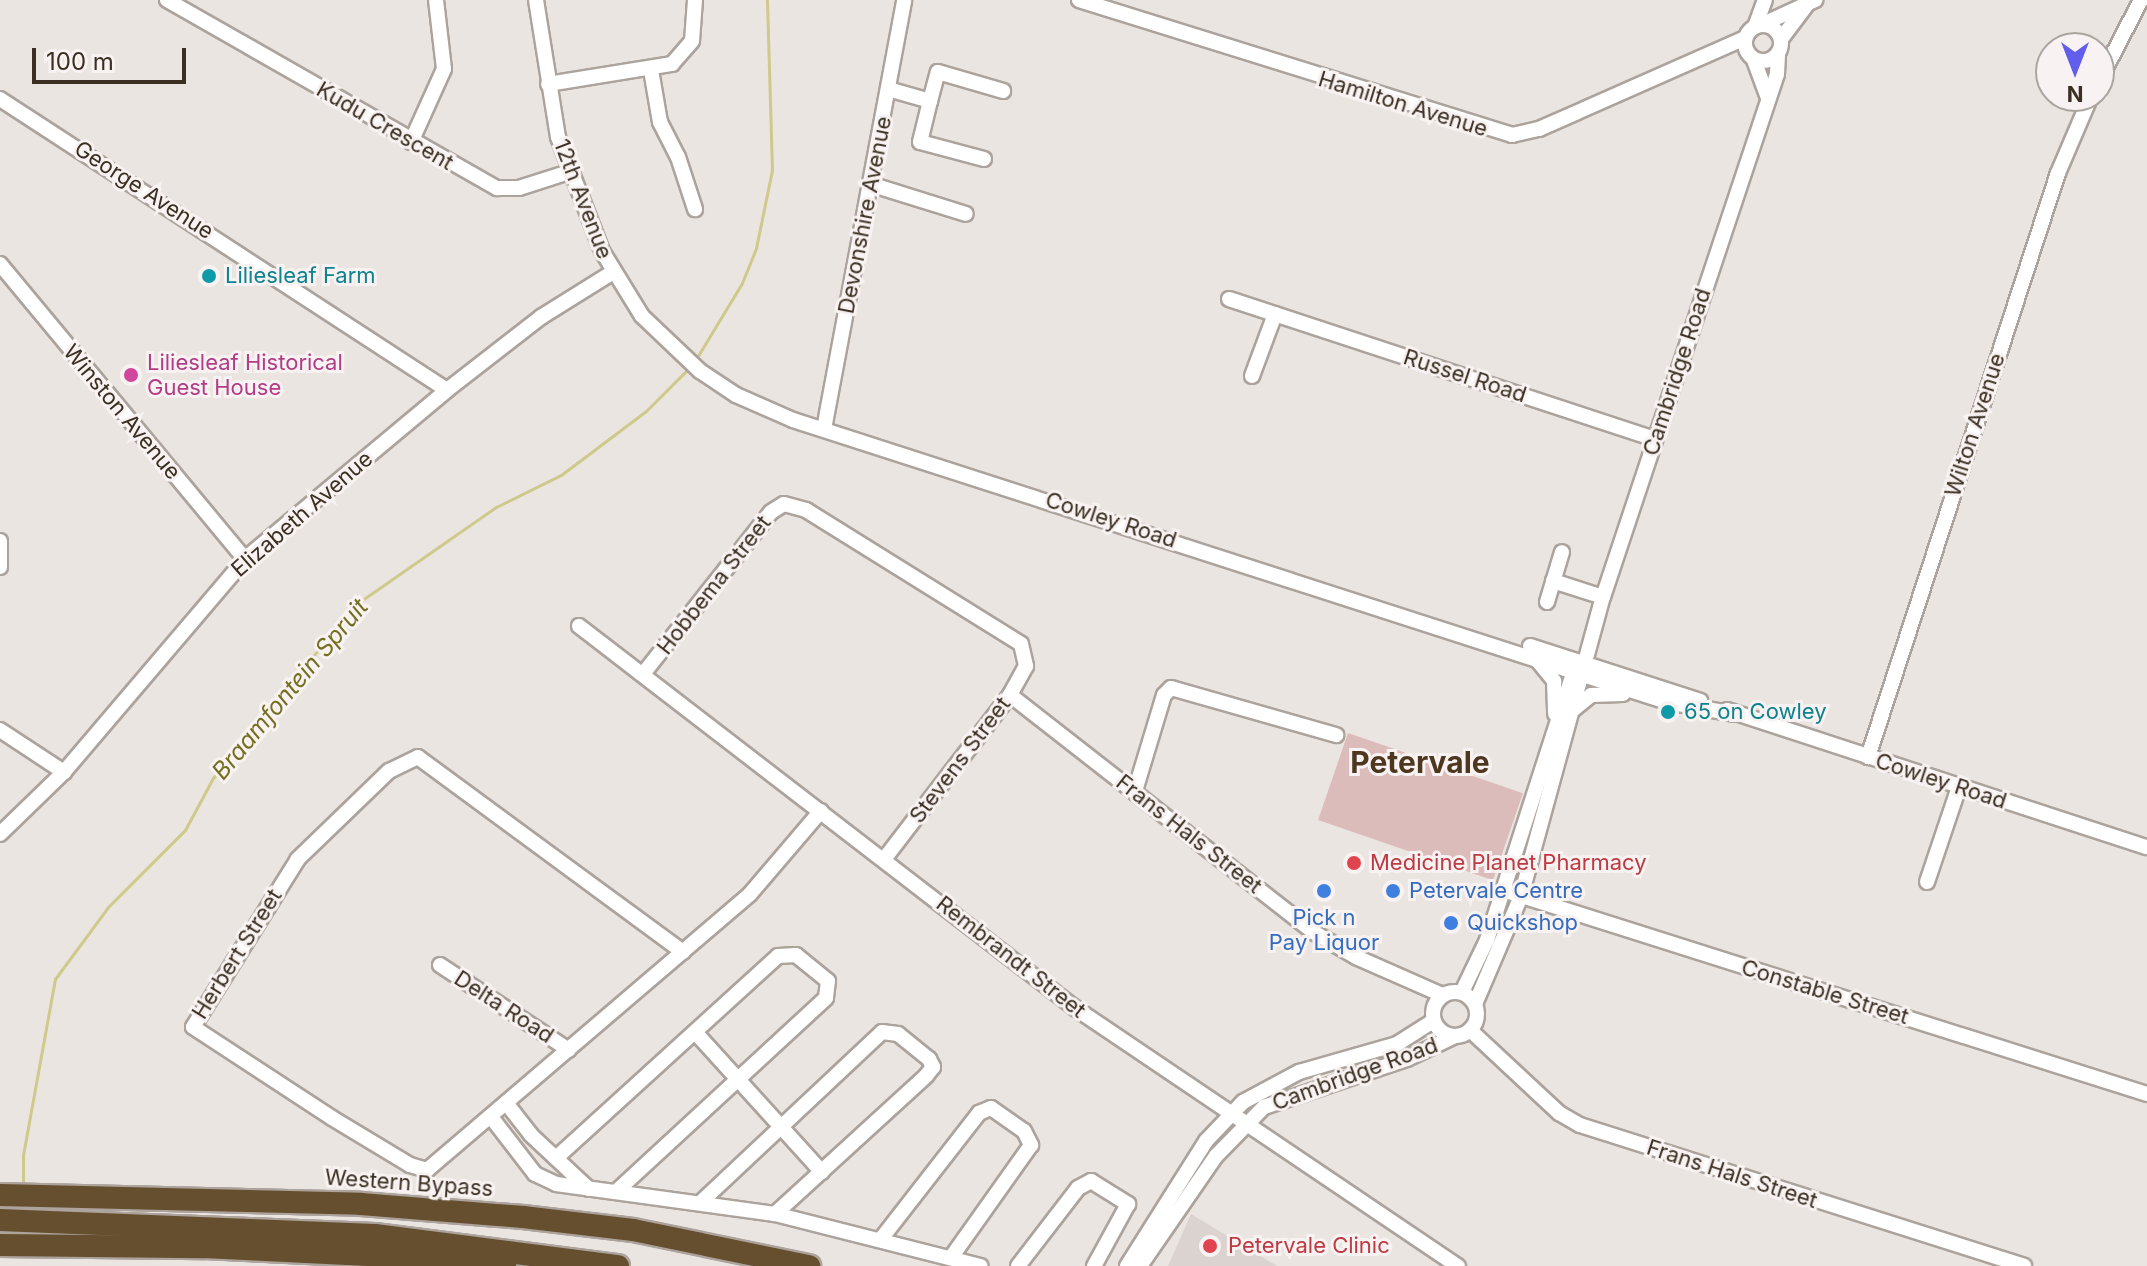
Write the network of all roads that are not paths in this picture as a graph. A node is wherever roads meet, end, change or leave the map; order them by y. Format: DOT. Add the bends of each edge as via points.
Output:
graph roads {
  1 [pos="167,0"];
  2 [pos="436,0"];
  3 [pos="536,0"];
  4 [pos="695,0"];
  5 [pos="904,0"];
  6 [pos="1079,0"];
  7 [pos="1765,0"];
  8 [pos="1774,0"];
  9 [pos="2141,0"];
  10 [pos="1807,3"];
  11 [pos="1775,16"];
  12 [pos="1754,30"];
  13 [pos="1779,42"];
  14 [pos="1722,49"];
  15 [pos="2115,50"];
  16 [pos="1752,58"];
  17 [pos="651,70"];
  18 [pos="548,84"];
  19 [pos="888,89"];
  20 [pos="1003,91"];
  21 [pos="1768,98"];
  22 [pos="0,99"];
  23 [pos="930,101"];
  24 [pos="2084,112"];
  25 [pos="411,142"];
  26 [pos="984,159"];
  27 [pos="569,172"];
  28 [pos="873,185"];
  29 [pos="695,209"];
  30 [pos="966,214"];
  31 [pos="0,264"];
  32 [pos="613,272"];
  33 [pos="1229,299"];
  34 [pos="1275,314"];
  35 [pos="1252,376"];
  36 [pos="447,390"];
  37 [pos="824,429"];
  38 [pos="1654,439"];
  39 [pos="0,541"];
  40 [pos="1562,552"];
  41 [pos="245,559"];
  42 [pos="0,567"];
  43 [pos="1553,581"];
  44 [pos="1603,597"];
  45 [pos="1547,602"];
  46 [pos="1398,611"];
  47 [pos="579,626"];
  48 [pos="1526,654"];
  49 [pos="1027,658"];
  50 [pos="1581,668"];
  51 [pos="643,674"];
  52 [pos="1010,695"];
  53 [pos="1667,702"];
  54 [pos="1572,712"];
  55 [pos="1735,714"];
  56 [pos="1555,723"];
  57 [pos="0,730"];
  58 [pos="1336,735"];
  59 [pos="1868,757"];
  60 [pos="64,772"];
  61 [pos="1959,787"];
  62 [pos="1135,791"];
  63 [pos="821,811"];
  64 [pos="0,834"];
  65 [pos="2147,847"];
  66 [pos="885,858"];
  67 [pos="1927,882"];
  68 [pos="1503,890"];
  69 [pos="1521,896"];
  70 [pos="683,952"];
  71 [pos="440,965"];
  72 [pos="1462,992"];
  73 [pos="1439,999"];
  74 [pos="1475,1004"];
  75 [pos="1433,1021"];
  76 [pos="1470,1030"];
  77 [pos="695,1032"];
  78 [pos="1455,1036"];
  79 [pos="569,1050"];
  80 [pos="738,1078"];
  81 [pos="2147,1094"];
  82 [pos="507,1104"];
  83 [pos="1230,1113"];
  84 [pos="491,1117"];
  85 [pos="1245,1123"];
  86 [pos="781,1126"];
  87 [pos="556,1158"];
  88 [pos="822,1172"];
  89 [pos="0,1185"];
  90 [pos="589,1189"];
  91 [pos="65,1192"];
  92 [pos="616,1192"];
  93 [pos="0,1195"];
  94 [pos="701,1202"];
  95 [pos="775,1214"];
  96 [pos="0,1220"];
  97 [pos="881,1239"];
  98 [pos="0,1245"];
  99 [pos="952,1256"];
  100 [pos="609,1265"];
  101 [pos="809,1266"];
  102 [pos="981,1266"];
  103 [pos="1018,1266"];
  104 [pos="1094,1266"];
  105 [pos="1127,1266"];
  106 [pos="1140,1266"];
  107 [pos="1458,1266"];
  108 [pos="2024,1266"];
  1 -- 25 [label="street, Kudu Crescent"];
  2 -- 25 [label="street" via="444,69"];
  3 -- 18 [label="street, 12th Avenue"];
  4 -- 17 [label="street" via="688,50 672,64"];
  5 -- 19 [label="street, Devonshire Avenue"];
  6 -- 14 [label="street, Hamilton Avenue" via="1512,135 1539,129"];
  7 -- 12 [label="street"];
  8 -- 10 [label="street, Cambridge Road"];
  8 -- 11 [label="street, Cambridge Road"];
  9 -- 15 [label="street"];
  10 -- 11 [label="street, Hamilton Avenue"];
  10 -- 13 [label="street"];
  11 -- 12 [label="street, Hamilton Avenue"];
  11 -- 13 [label="street, Cambridge Road"];
  12 -- 13 [label="street"];
  12 -- 14 [label="street, Hamilton Avenue"];
  12 -- 16 [label="street"];
  13 -- 16 [label="street" via="1765,62"];
  13 -- 21 [label="street, Cambridge Road"];
  14 -- 16 [label="street"];
  16 -- 21 [label="street"];
  17 -- 18 [label="street"];
  17 -- 29 [label="street" via="660,122"];
  18 -- 27 [label="street, 12th Avenue"];
  19 -- 23 [label="street"];
  19 -- 28 [label="street, Devonshire Avenue"];
  20 -- 23 [label="street" via="938,72"];
  21 -- 38 [label="street, Cambridge Road"];
  22 -- 36 [label="street, George Avenue"];
  23 -- 26 [label="street" via="920,142"];
  24 -- 59 [label="street, Wilton Avenue" via="2058,173"];
  25 -- 27 [label="street, Kudu Crescent" via="497,188 519,188"];
  27 -- 32 [label="street, 12th Avenue"];
  28 -- 30 [label="street"];
  28 -- 37 [label="street, Devonshire Avenue"];
  31 -- 41 [label="street, Winston Avenue"];
  32 -- 36 [label="street, Elizabeth Avenue" via="541,317"];
  32 -- 37 [label="street, 12th Avenue" via="642,316 700,371 736,395"];
  33 -- 34 [label="street, Russel Road"];
  34 -- 35 [label="street"];
  34 -- 38 [label="street, Russel Road"];
  36 -- 41 [label="street, Elizabeth Avenue"];
  37 -- 46 [label="street, Cowley Road"];
  38 -- 44 [label="street, Cambridge Road"];
  39 -- 42 [label="street"];
  40 -- 43 [label="street"];
  41 -- 60 [label="street, Elizabeth Avenue"];
  43 -- 44 [label="street"];
  43 -- 45 [label="street"];
  44 -- 50 [label="street, Cambridge Road"];
  46 -- 48 [label="street, Cowley Road"];
  46 -- 50 [label="street, Cowley Road"];
  47 -- 51 [label="street, Rembrandt Street"];
  48 -- 50 [label="street, Cowley Road"];
  48 -- 56 [label="street" via="1551,674"];
  49 -- 51 [label="street, Hobbema Street" via="1021,644 791,504 771,512"];
  49 -- 52 [label="street, Stevens Street"];
  50 -- 53 [label="street, Cowley Road"];
  50 -- 54 [label="street, Cambridge Road"];
  50 -- 55 [label="street, Cowley Road"];
  50 -- 56 [label="street, Cambridge Road"];
  51 -- 63 [label="street, Rembrandt Street"];
  52 -- 62 [label="street, Frans Hals Street"];
  52 -- 66 [label="street, Stevens Street"];
  53 -- 54 [label="street" via="1599,693"];
  53 -- 55 [label="street, Cowley Road"];
  54 -- 69 [label="street, Cambridge Road"];
  55 -- 59 [label="street, Cowley Road"];
  56 -- 68 [label="street, Cambridge Road"];
  57 -- 60 [label="street"];
  58 -- 62 [label="street" via="1171,688 1164,695"];
  59 -- 61 [label="street, Cowley Road"];
  60 -- 64 [label="street, Elizabeth Avenue"];
  61 -- 65 [label="street, Cowley Road"];
  61 -- 67 [label="street"];
  62 -- 73 [label="street, Frans Hals Street" via="1315,933 1418,983"];
  63 -- 66 [label="street, Rembrandt Street"];
  63 -- 70 [label="street, Herbert Street" via="750,894"];
  66 -- 83 [label="street, Rembrandt Street" via="1075,1008"];
  68 -- 69 [label="street, Constable Street"];
  68 -- 72 [label="street, Cambridge Road" via="1478,966"];
  69 -- 74 [label="street, Cambridge Road"];
  69 -- 81 [label="street, Constable Street"];
  70 -- 79 [label="street, Herbert Street"];
  70 -- 84 [label="street, Herbert Street" via="434,764 418,757 389,771 298,859 193,1027 416,1168 432,1168"];
  71 -- 79 [label="street, Delta Road"];
  72 -- 73 [label="street"];
  72 -- 74 [label="street"];
  73 -- 75 [label="street"];
  74 -- 76 [label="street" via="1477,1018"];
  75 -- 78 [label="street" via="1442,1032"];
  75 -- 83 [label="street, Cambridge Road" via="1397,1044 1278,1080"];
  76 -- 78 [label="street"];
  76 -- 108 [label="street, Frans Hals Street" via="1559,1113 1580,1125"];
  77 -- 80 [label="street"];
  77 -- 80 [label="street" via="784,953 796,955 828,981 826,998"];
  77 -- 87 [label="street"];
  78 -- 85 [label="street, Cambridge Road" via="1407,1059 1276,1101"];
  79 -- 82 [label="street, Herbert Street"];
  80 -- 86 [label="street"];
  80 -- 92 [label="street"];
  82 -- 84 [label="street, Herbert Street"];
  82 -- 87 [label="street"];
  83 -- 85 [label="street, Rembrandt Street"];
  83 -- 105 [label="street, Cambridge Road" via="1206,1141"];
  84 -- 90 [label="street" via="535,1174 556,1184"];
  85 -- 106 [label="street, Cambridge Road"];
  85 -- 107 [label="street, Rembrandt Street"];
  86 -- 88 [label="street"];
  86 -- 88 [label="street" via="882,1032 898,1034 929,1059 933,1067 926,1076"];
  86 -- 94 [label="street"];
  87 -- 90 [label="street"];
  88 -- 95 [label="street"];
  89 -- 91 [label="highway"];
  90 -- 92 [label="street"];
  91 -- 93 [label="highway, Western Bypass"];
  91 -- 101 [label="highway, Western Bypass" via="361,1204 523,1217 647,1233"];
  92 -- 94 [label="street"];
  94 -- 95 [label="street"];
  95 -- 97 [label="street"];
  96 -- 100 [label="highway" via="375,1235"];
  97 -- 99 [label="street"];
  97 -- 99 [label="street" via="979,1113 991,1108 1024,1131 1031,1145"];
  98 -- 100 [label="highway" via="204,1247"];
  99 -- 102 [label="street"];
  103 -- 104 [label="street" via="1078,1188 1091,1181 1128,1204"];
}
